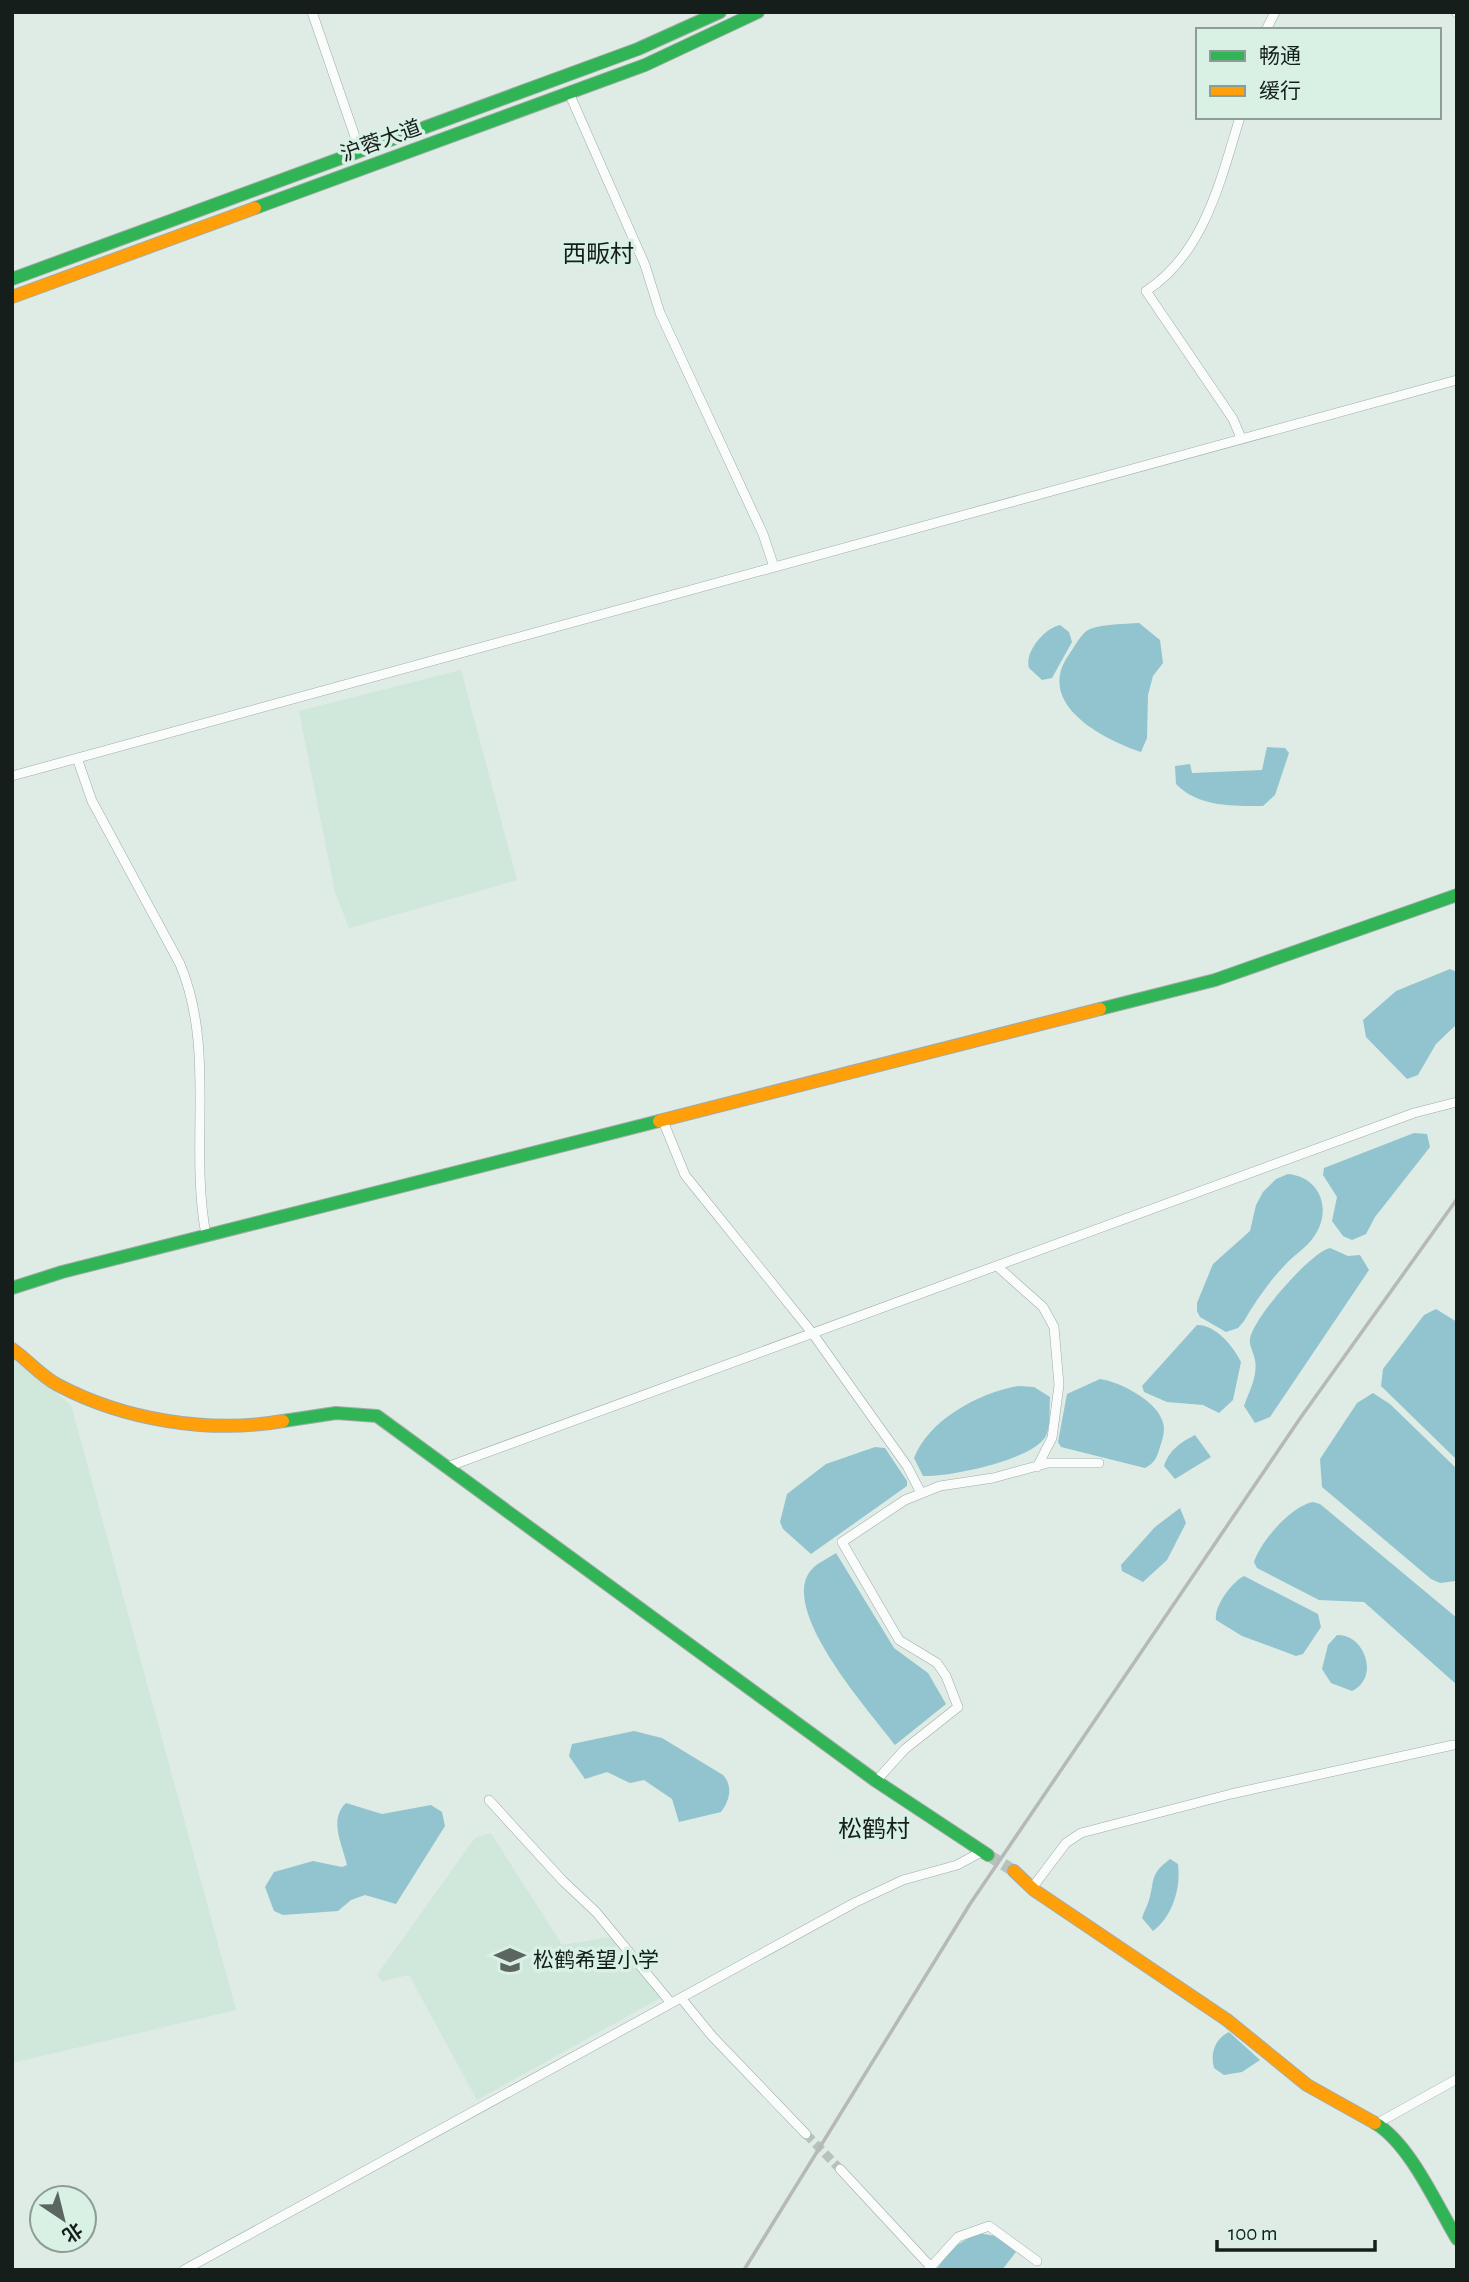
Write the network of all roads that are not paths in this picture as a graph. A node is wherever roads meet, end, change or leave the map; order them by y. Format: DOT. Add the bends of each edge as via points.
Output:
graph roads {
  1 [pos="312,12"];
  2 [pos="720,12"];
  3 [pos="758,12"];
  4 [pos="1275,12"];
  5 [pos="1267,28"];
  6 [pos="569,93"];
  7 [pos="1239,119"];
  8 [pos="360,151"];
  9 [pos="12,279"];
  10 [pos="12,297"];
  11 [pos="1457,380"];
  12 [pos="1241,438"];
  13 [pos="774,567"];
  14 [pos="76,758"];
  15 [pos="12,776"];
  16 [pos="1457,895"];
  17 [pos="1457,1102"];
  18 [pos="663,1121"];
  19 [pos="206,1235"];
  20 [pos="998,1267"];
  21 [pos="12,1288"];
  22 [pos="813,1334"];
  23 [pos="12,1349"];
  24 [pos="1099,1463"];
  25 [pos="1037,1467"];
  26 [pos="447,1468"];
  27 [pos="922,1493"];
  28 [pos="1453,1745"];
  29 [pos="876,1781"];
  30 [pos="489,1800"];
  31 [pos="986,1853"];
  32 [pos="1014,1871"];
  33 [pos="1032,1888"];
  34 [pos="681,1998"];
  35 [pos="671,2003"];
  36 [pos="1457,2079"];
  37 [pos="1376,2124"];
  38 [pos="806,2134"];
  39 [pos="840,2169"];
  40 [pos="1457,2239"];
  41 [pos="1037,2261"];
  42 [pos="929,2268"];
  43 [pos="184,2270"];
  1 -- 8 [label="street"];
  2 -- 8 [label="main road, 沪蓉大道" via="638,49"];
  3 -- 6 [label="main road, 沪蓉大道" via="683,49"];
  4 -- 5 [label="street"];
  6 -- 10 [label="main road, 沪蓉大道"];
  6 -- 13 [label="street" via="645,265 660,313"];
  7 -- 12 [label="street" via="1208,214 1185,251 1146,291 1233,419"];
  8 -- 9 [label="main road, 沪蓉大道"];
  11 -- 12 [label="street"];
  12 -- 13 [label="street"];
  13 -- 14 [label="street"];
  14 -- 15 [label="street"];
  14 -- 19 [label="street" via="92,801 190,989 201,1084 198,1174"];
  16 -- 18 [label="main road" via="1214,980"];
  17 -- 20 [label="street" via="1414,1113"];
  18 -- 19 [label="main road"];
  18 -- 22 [label="street" via="685,1175"];
  19 -- 21 [label="main road"];
  20 -- 22 [label="street"];
  20 -- 25 [label="street" via="1043,1307 1054,1327 1057,1398 1052,1438"];
  22 -- 26 [label="street"];
  22 -- 27 [label="street"];
  23 -- 26 [label="main road" via="56,1384 91,1401 168,1420 263,1424 369,1413"];
  24 -- 25 [label="street"];
  25 -- 27 [label="street"];
  26 -- 29 [label="main road"];
  27 -- 29 [label="street" via="842,1542 899,1640 937,1664 958,1707 905,1749"];
  28 -- 33 [label="street" via="1231,1794 1082,1833 1066,1843"];
  29 -- 31 [label="main road"];
  30 -- 35 [label="street" via="596,1912"];
  31 -- 34 [label="street" via="903,1880 856,1902"];
  32 -- 33 [label="main road"];
  33 -- 37 [label="main road" via="1227,2020 1307,2085"];
  34 -- 35 [label="street"];
  34 -- 38 [label="street"];
  35 -- 43 [label="street"];
  36 -- 37 [label="street"];
  37 -- 40 [label="main road" via="1395,2137"];
  39 -- 42 [label="street"];
  41 -- 42 [label="street" via="989,2226 958,2236"];
}
